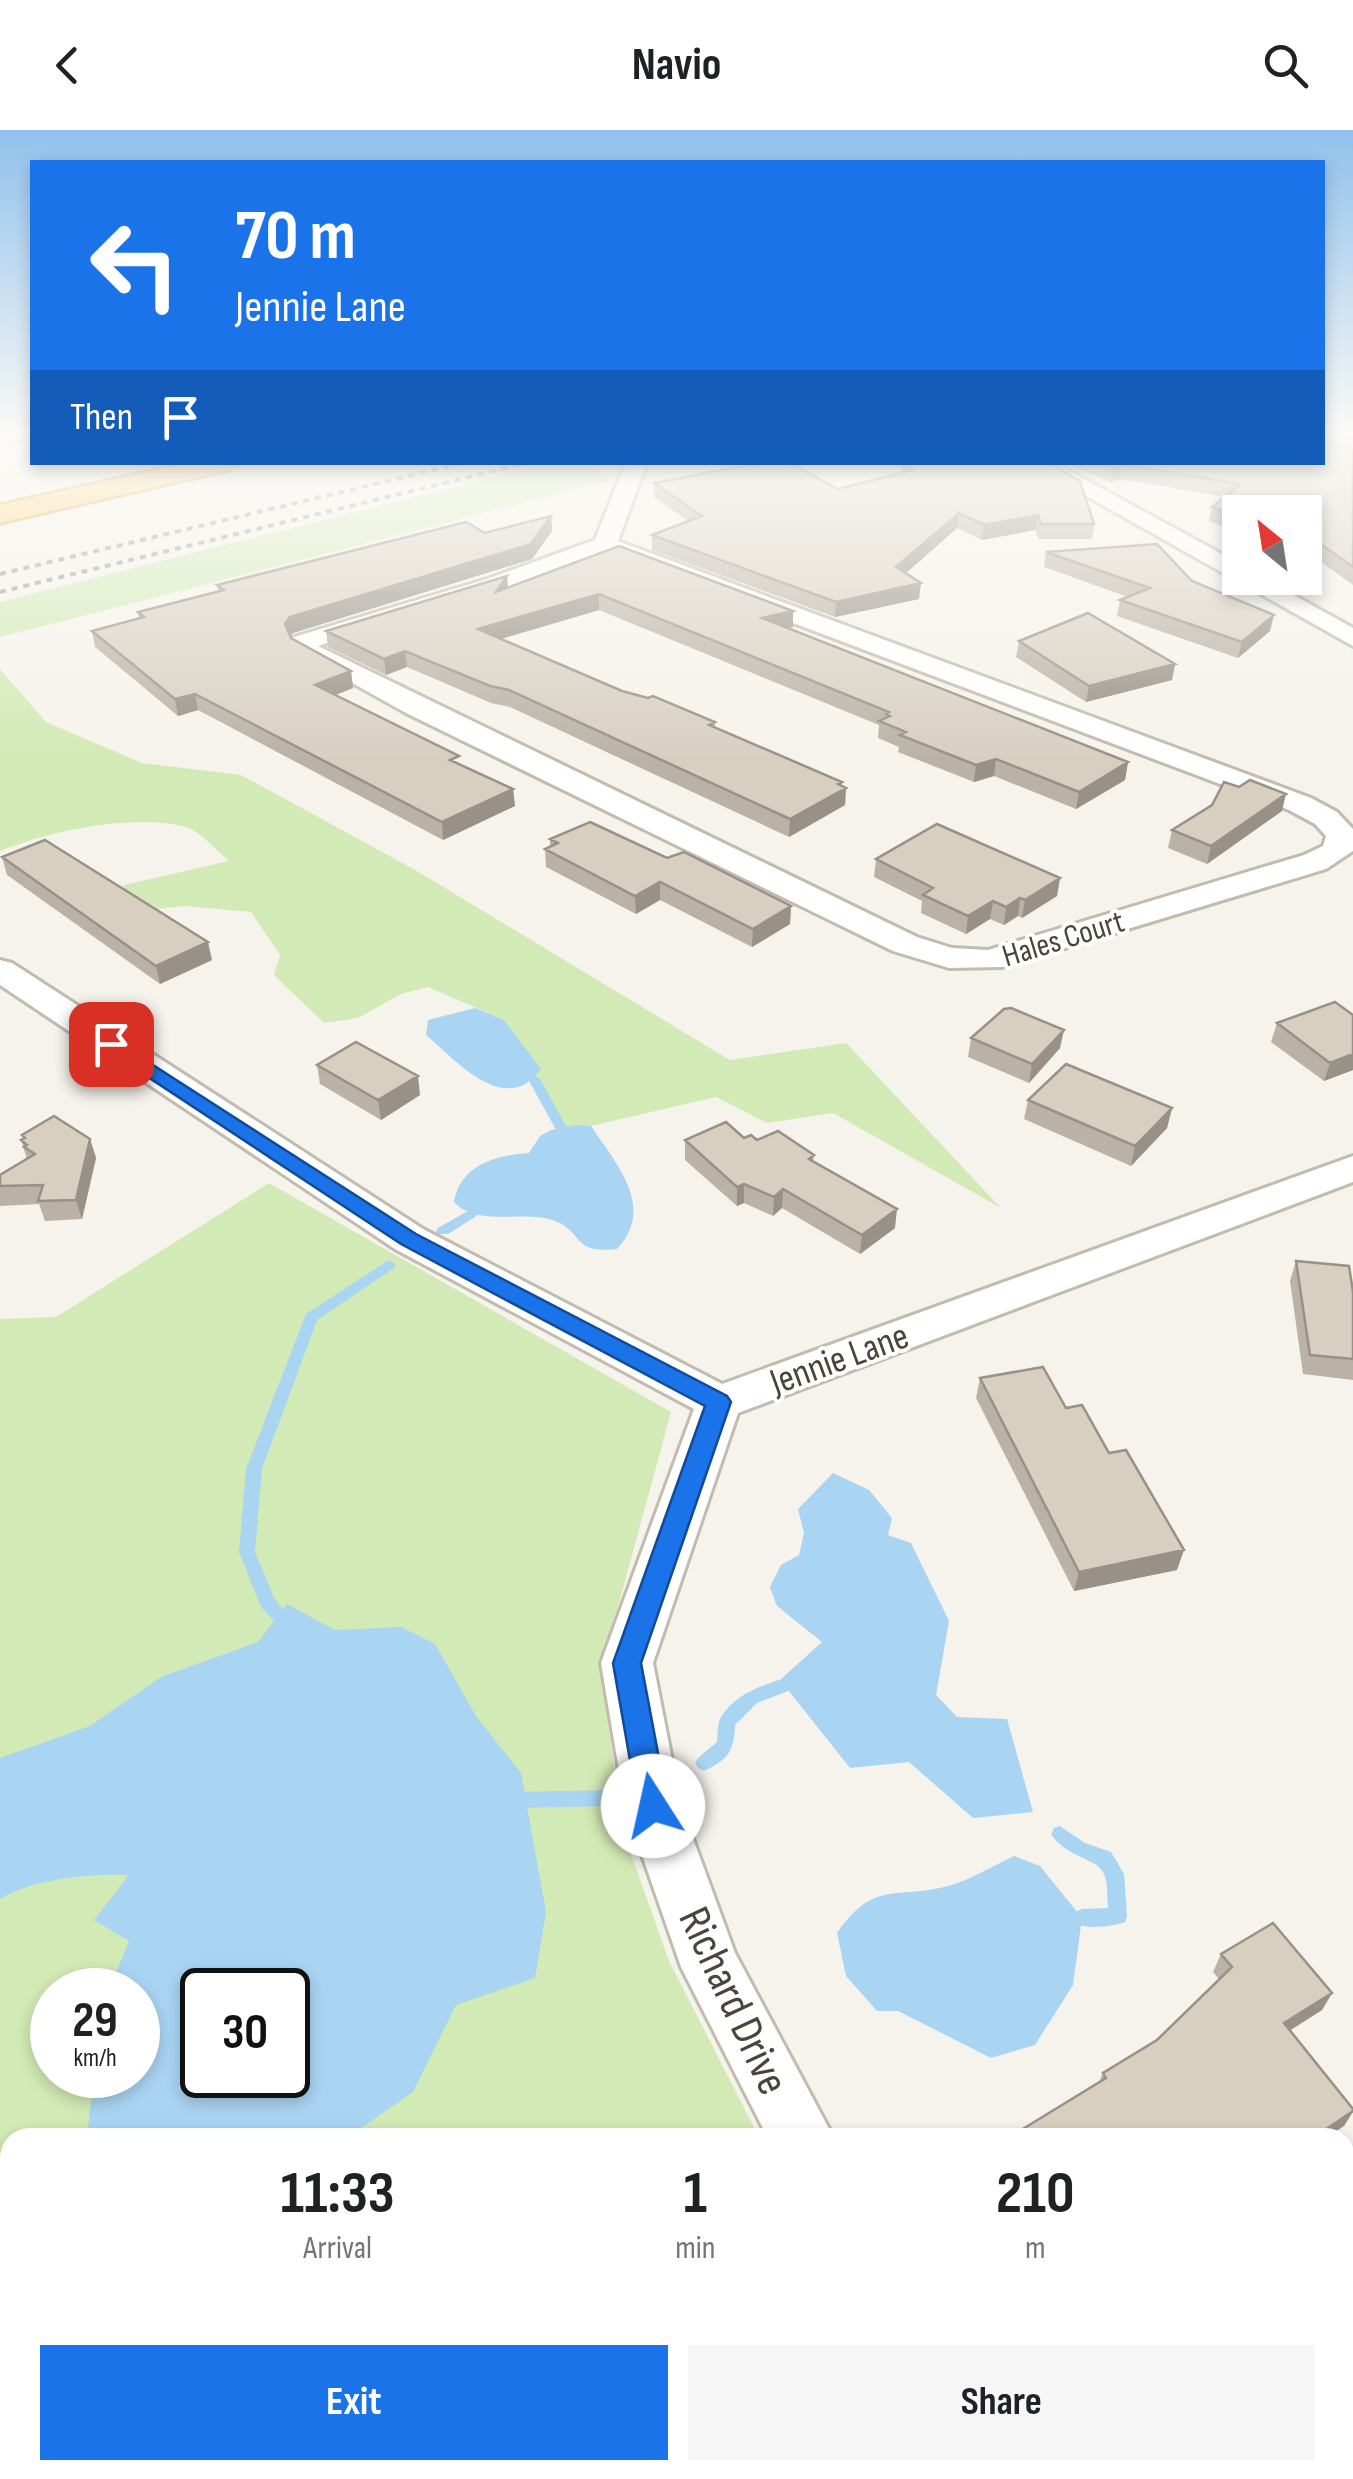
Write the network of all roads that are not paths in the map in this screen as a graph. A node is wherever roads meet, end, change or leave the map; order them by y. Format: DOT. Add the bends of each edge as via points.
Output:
graph roads {
  1 [pos="607,541"];
  2 [pos="1179,541"];
  3 [pos="606,544"];
  4 [pos="1222,564"];
  5 [pos="1277,595"];
  6 [pos="1353,638"];
  7 [pos="0,970"];
  8 [pos="1353,1168"];
  9 [pos="719,1402"];
  10 [pos="797,2128"];
  1 -- 3 [label="street"];
  2 -- 4 [label="street"];
  3 -- 3 [label="street, Hales Court" via="303,642 308,651 416,707 905,944 949,958 990,960 1337,851 1342,835 1300,804"];
  5 -- 6 [label="street"];
  7 -- 9 [label="street, Jennie Lane" via="409,1239"];
  8 -- 9 [label="street, Jennie Lane"];
  9 -- 10 [label="street, Richard Drive" via="627,1663 653,1806 711,1967"];
}
